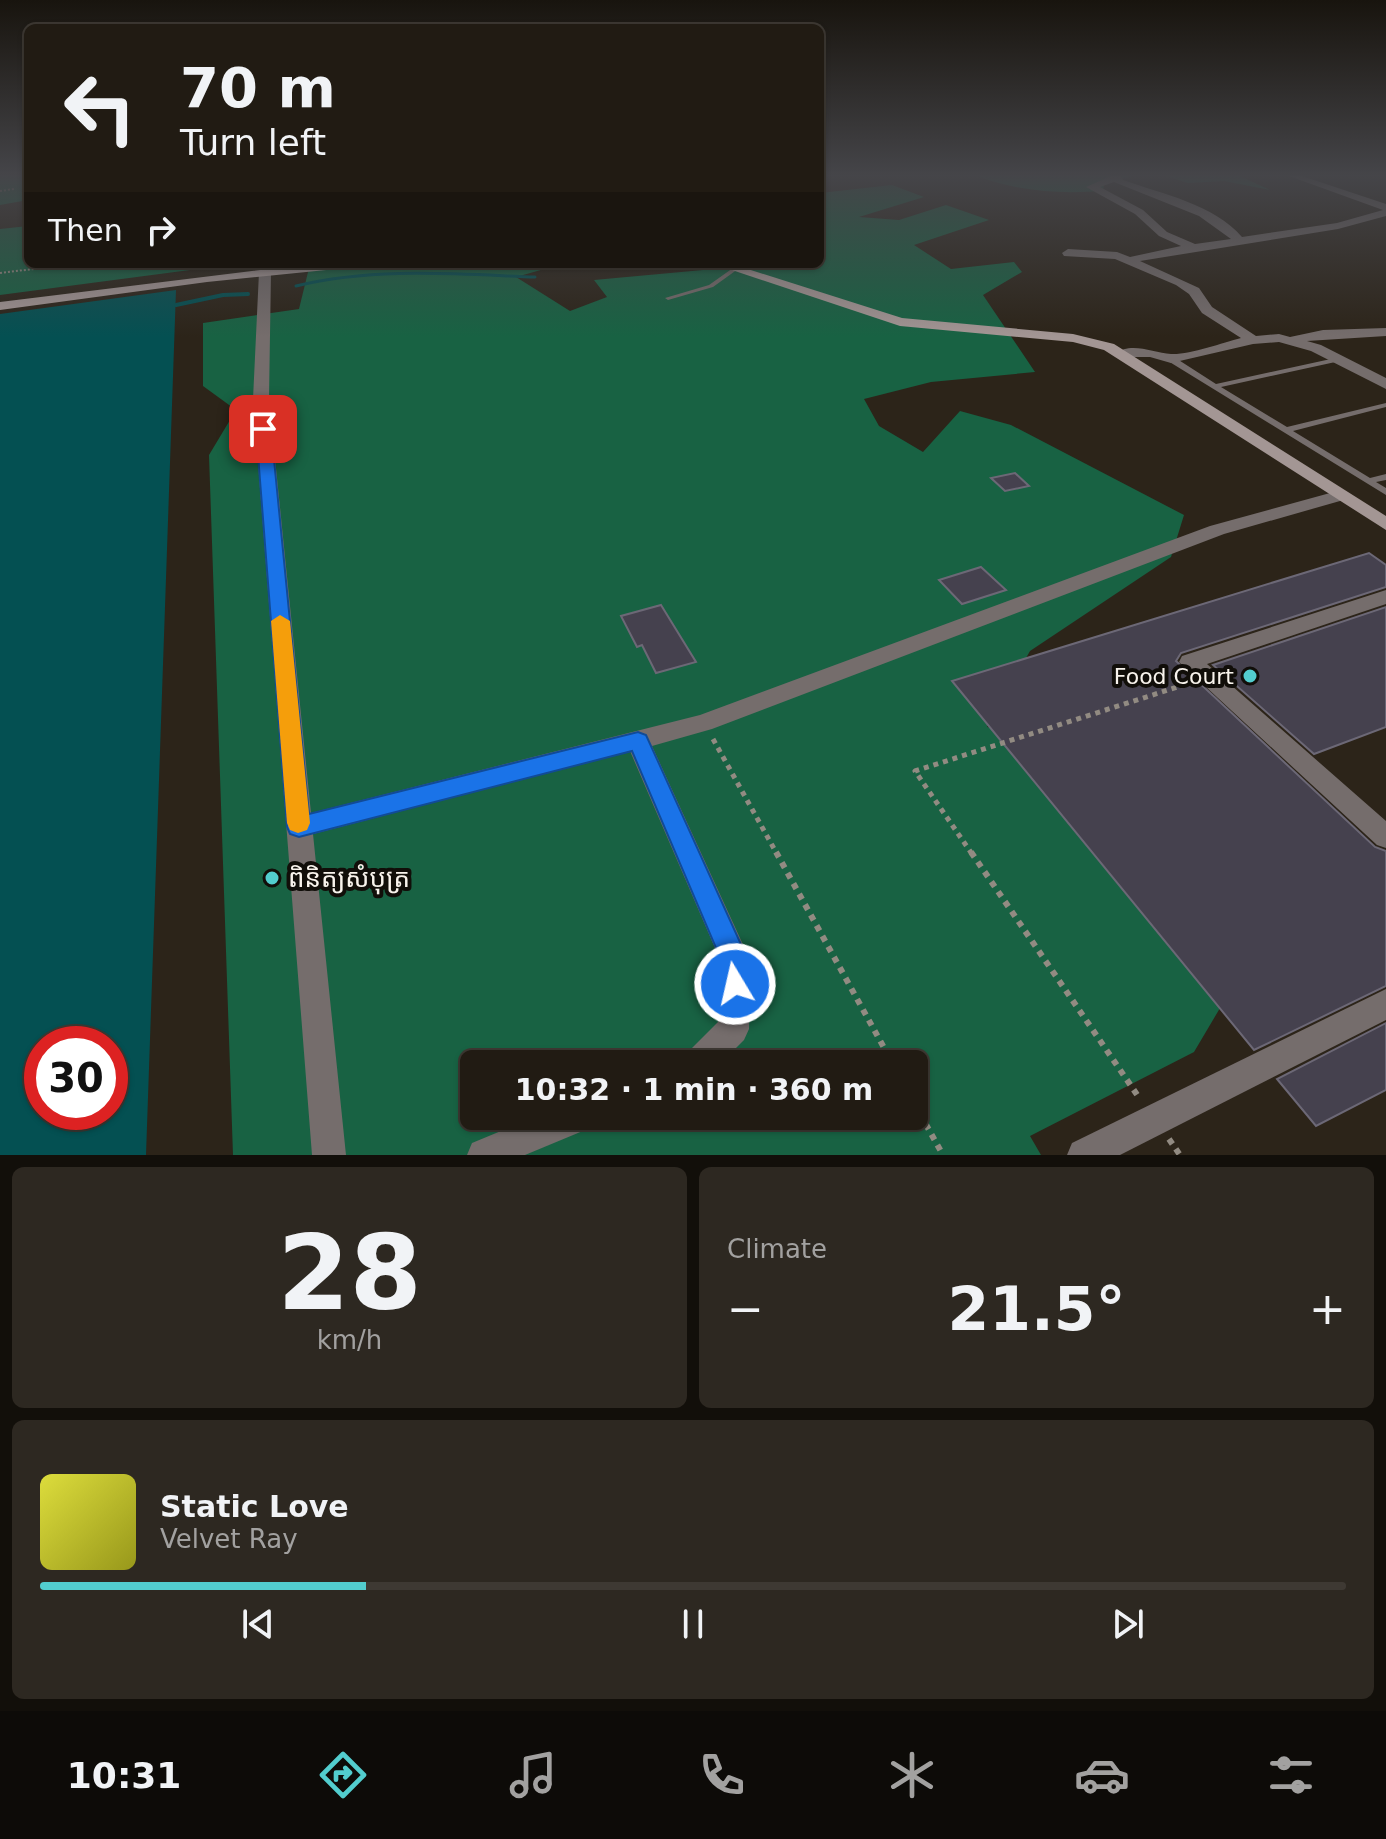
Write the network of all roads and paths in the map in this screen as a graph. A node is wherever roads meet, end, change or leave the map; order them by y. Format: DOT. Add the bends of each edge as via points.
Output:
graph roads {
  1 [pos="1159,230"];
  2 [pos="1227,230"];
  3 [pos="1312,230"];
  4 [pos="1239,241"];
  5 [pos="1194,248"];
  6 [pos="1068,253"];
  7 [pos="1131,261"];
  8 [pos="42,268"];
  9 [pos="306,268"];
  10 [pos="732,268"];
  11 [pos="735,269"];
  12 [pos="265,272"];
  13 [pos="0,273"];
  14 [pos="668,298"];
  15 [pos="0,306"];
  16 [pos="1386,332"];
  17 [pos="1253,340"];
  18 [pos="1293,340"];
  19 [pos="1122,354"];
  20 [pos="1171,359"];
  21 [pos="1337,359"];
  22 [pos="1386,384"];
  23 [pos="1215,386"];
  24 [pos="1386,405"];
  25 [pos="1286,430"];
  26 [pos="1386,477"];
  27 [pos="1370,481"];
  28 [pos="1386,492"];
  29 [pos="1341,495"];
  30 [pos="1386,524"];
  31 [pos="1386,597"];
  32 [pos="1207,677"];
  33 [pos="704,723"];
  34 [pos="638,741"];
  35 [pos="299,827"];
  36 [pos="1386,837"];
  37 [pos="1386,1004"];
  38 [pos="712,1050"];
  39 [pos="885,1050"];
  40 [pos="1154,1120"];
  41 [pos="928,1128"];
  42 [pos="544,1130"];
  43 [pos="329,1155"];
  44 [pos="484,1155"];
  45 [pos="943,1155"];
  46 [pos="1084,1155"];
  47 [pos="1180,1155"];
  1 -- 5 [label="street"];
  2 -- 4 [label="street"];
  3 -- 4 [label="street"];
  4 -- 5 [label="street"];
  5 -- 7 [label="street"];
  6 -- 7 [label="street"];
  7 -- 17 [label="street" via="1194,291 1207,310"];
  8 -- 13 [label="path"];
  9 -- 12 [label="main road"];
  10 -- 11 [label="main road"];
  11 -- 14 [label="lane" via="711,286"];
  11 -- 19 [label="main road" via="900,322 1073,338"];
  12 -- 15 [label="main road"];
  12 -- 35 [label="street" via="261,399"];
  16 -- 18 [label="street"];
  17 -- 18 [label="street"];
  17 -- 20 [label="street"];
  18 -- 21 [label="street"];
  19 -- 20 [label="street"];
  19 -- 29 [label="main road"];
  20 -- 23 [label="lane"];
  21 -- 22 [label="street"];
  21 -- 23 [label="lane"];
  23 -- 25 [label="lane"];
  24 -- 25 [label="lane"];
  25 -- 27 [label="lane"];
  26 -- 27 [label="lane"];
  27 -- 28 [label="lane"];
  29 -- 30 [label="main road"];
  29 -- 33 [label="street" via="1217,530"];
  31 -- 32 [label="street" via="1190,662"];
  32 -- 36 [label="street"];
  32 -- 40 [label="path" via="915,771"];
  33 -- 34 [label="street"];
  33 -- 39 [label="path"];
  34 -- 35 [label="street"];
  34 -- 38 [label="street" via="736,962 733,1029"];
  35 -- 43 [label="street"];
  37 -- 40 [label="street"];
  40 -- 46 [label="street"];
  40 -- 47 [label="path"];
  41 -- 45 [label="path"];
  42 -- 44 [label="street"];
}
